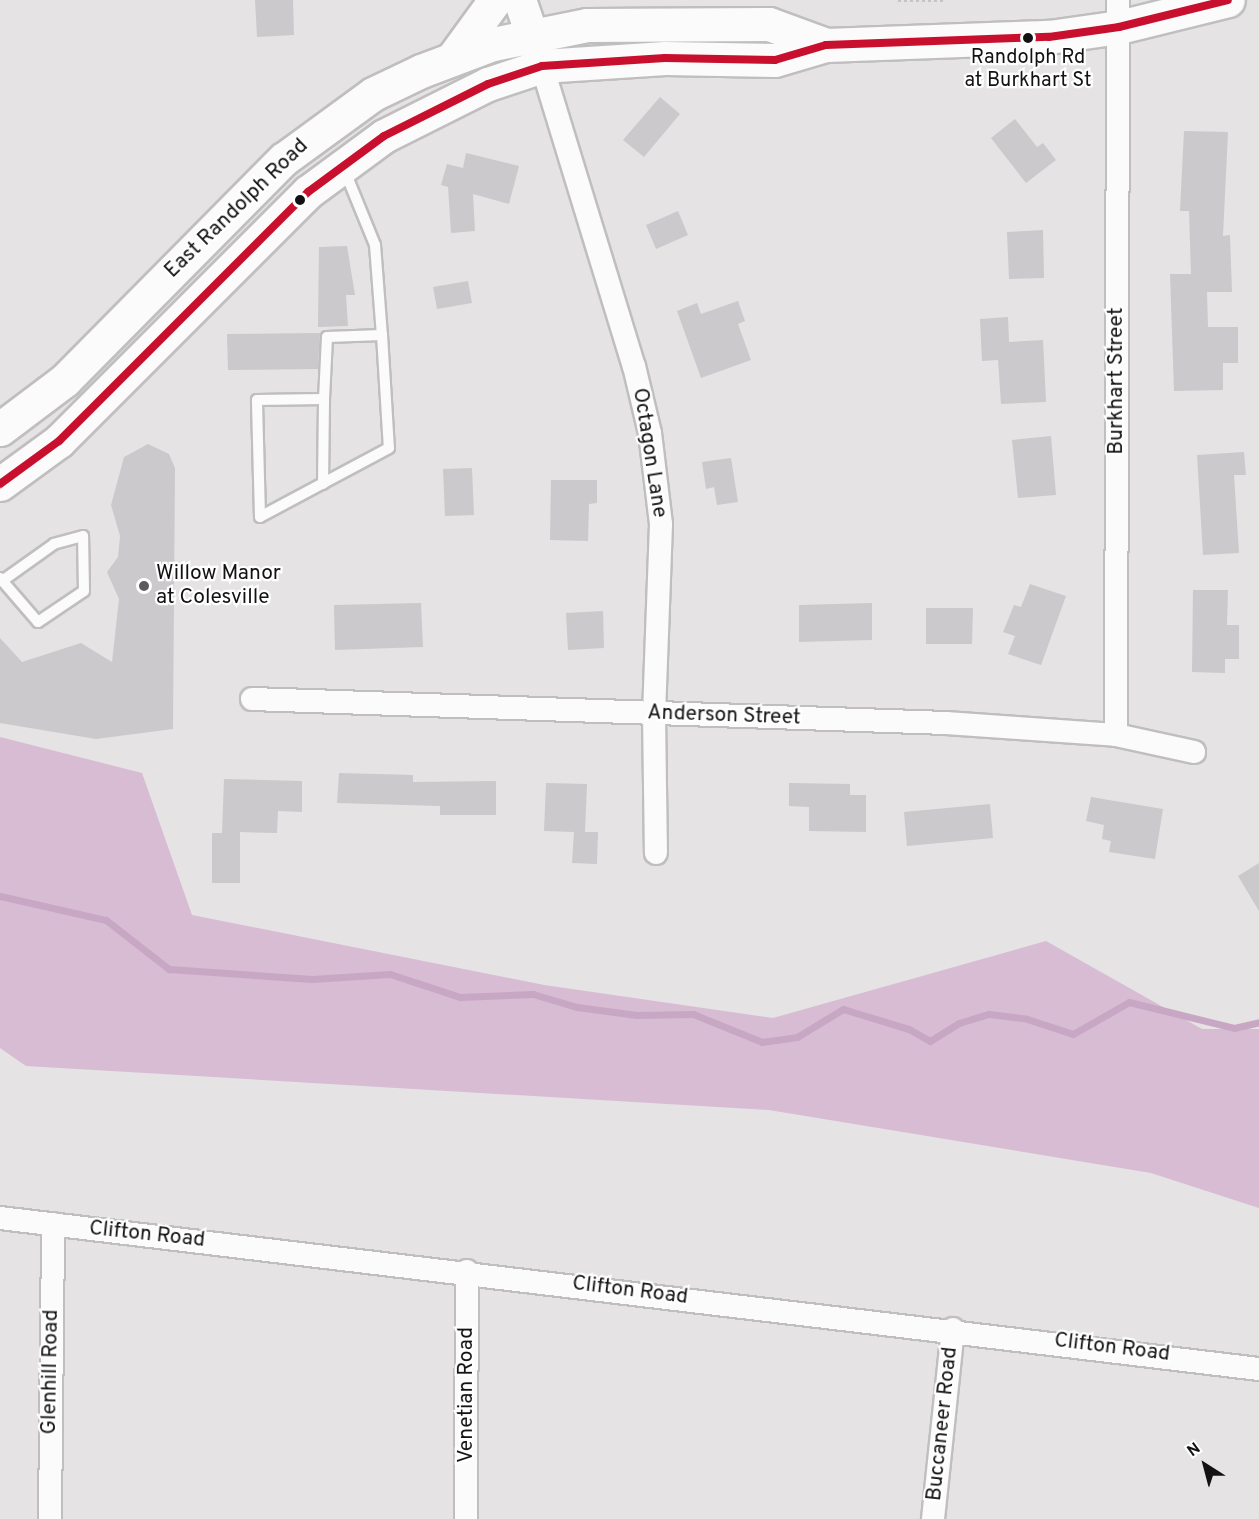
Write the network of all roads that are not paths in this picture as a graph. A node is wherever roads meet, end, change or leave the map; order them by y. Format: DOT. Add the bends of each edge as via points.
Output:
graph roads {
  1 [pos="495,0"];
  2 [pos="520,0"];
  3 [pos="537,0"];
  4 [pos="1228,0"];
  5 [pos="1118,13"];
  6 [pos="534,34"];
  7 [pos="826,45"];
  8 [pos="452,59"];
  9 [pos="542,66"];
  10 [pos="343,166"];
  11 [pos="382,335"];
  12 [pos="324,399"];
  13 [pos="0,429"];
  14 [pos="0,484"];
  15 [pos="323,484"];
  16 [pos="1,579"];
  17 [pos="252,699"];
  18 [pos="654,714"];
  19 [pos="1116,735"];
  20 [pos="1194,752"];
  21 [pos="656,853"];
  22 [pos="0,1218"];
  23 [pos="53,1224"];
  24 [pos="468,1271"];
  25 [pos="953,1329"];
  26 [pos="1259,1369"];
  27 [pos="50,1519"];
  28 [pos="466,1519"];
  29 [pos="933,1519"];
  1 -- 8 [label="main road"];
  2 -- 6 [label="main road"];
  3 -- 6 [label="main road"];
  4 -- 5 [label="main road, East Randolph Road"];
  5 -- 7 [label="main road, East Randolph Road" via="1048,37"];
  5 -- 19 [label="street, Burkhart Street"];
  6 -- 7 [label="main road, East Randolph Road" via="587,25 769,24"];
  6 -- 8 [label="main road, East Randolph Road"];
  6 -- 9 [label="main road"];
  7 -- 9 [label="main road, East Randolph Road" via="775,60 665,58"];
  8 -- 13 [label="main road, East Randolph Road" via="373,94 284,159 65,380"];
  9 -- 10 [label="main road, East Randolph Road" via="444,104 384,136"];
  9 -- 18 [label="street, Octagon Lane" via="634,366 650,433 661,524"];
  10 -- 11 [label="lane" via="375,245"];
  10 -- 14 [label="main road, East Randolph Road" via="308,192 58,441"];
  11 -- 12 [label="lane" via="327,337"];
  11 -- 15 [label="lane" via="389,448"];
  12 -- 15 [label="lane"];
  12 -- 15 [label="lane" via="257,400 260,517"];
  16 -- 16 [label="lane" via="38,622 84,591 83,536 54,544"];
  17 -- 18 [label="street, Anderson Street"];
  18 -- 19 [label="street, Anderson Street" via="946,723"];
  18 -- 21 [label="street, Octagon Lane"];
  19 -- 20 [label="street, Anderson Street"];
  22 -- 23 [label="street, Clifton Road"];
  23 -- 24 [label="street, Clifton Road"];
  23 -- 27 [label="street, Glenhill Road"];
  24 -- 25 [label="street, Clifton Road"];
  24 -- 28 [label="street, Venetian Road"];
  25 -- 26 [label="street, Clifton Road"];
  25 -- 29 [label="street, Buccaneer Road"];
}
